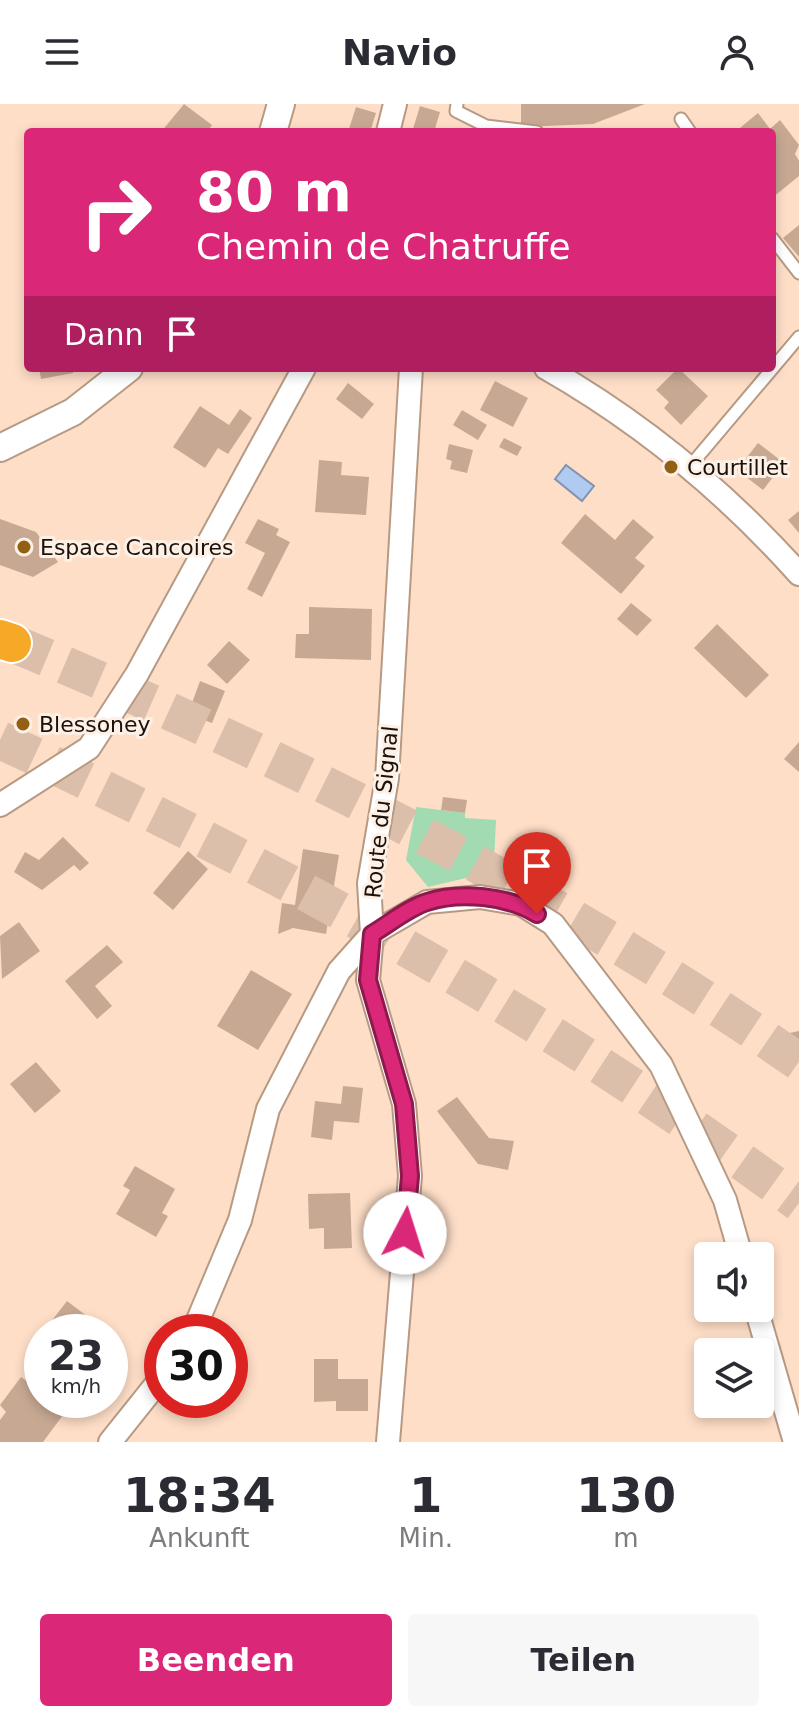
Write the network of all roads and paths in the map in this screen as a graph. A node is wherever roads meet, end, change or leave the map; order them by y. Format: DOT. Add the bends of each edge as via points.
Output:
graph roads {
  1 [pos="281,104"];
  2 [pos="395,104"];
  3 [pos="457,104"];
  4 [pos="681,119"];
  5 [pos="274,128"];
  6 [pos="389,128"];
  7 [pos="503,128"];
  8 [pos="687,128"];
  9 [pos="776,243"];
  10 [pos="799,273"];
  11 [pos="799,337"];
  12 [pos="776,364"];
  13 [pos="124,372"];
  14 [pos="302,372"];
  15 [pos="411,372"];
  16 [pos="553,372"];
  17 [pos="769,372"];
  18 [pos="0,448"];
  19 [pos="691,465"];
  20 [pos="799,574"];
  21 [pos="0,805"];
  22 [pos="372,934"];
  23 [pos="737,1242"];
  24 [pos="201,1314"];
  25 [pos="760,1322"];
  26 [pos="144,1400"];
  27 [pos="110,1442"];
  28 [pos="388,1442"];
  29 [pos="795,1442"];
  1 -- 5 [label="street"];
  2 -- 6 [label="street"];
  3 -- 7 [label="lane" via="456,111"];
  4 -- 8 [label="lane"];
  9 -- 10 [label="lane"];
  11 -- 12 [label="lane"];
  13 -- 18 [label="street" via="73,412"];
  14 -- 21 [label="street" via="137,674 89,748"];
  15 -- 22 [label="street, Route du Signal" via="387,778 369,883"];
  16 -- 19 [label="street" via="604,401"];
  17 -- 19 [label="lane"];
  19 -- 20 [label="street"];
  22 -- 23 [label="street" via="427,902 480,897 521,904 553,924 661,1065 725,1200"];
  22 -- 24 [label="street" via="339,971 268,1109 240,1220"];
  22 -- 28 [label="street, Route du Signal" via="368,980 404,1104 410,1176"];
  25 -- 29 [label="street"];
  26 -- 27 [label="street"];
}
